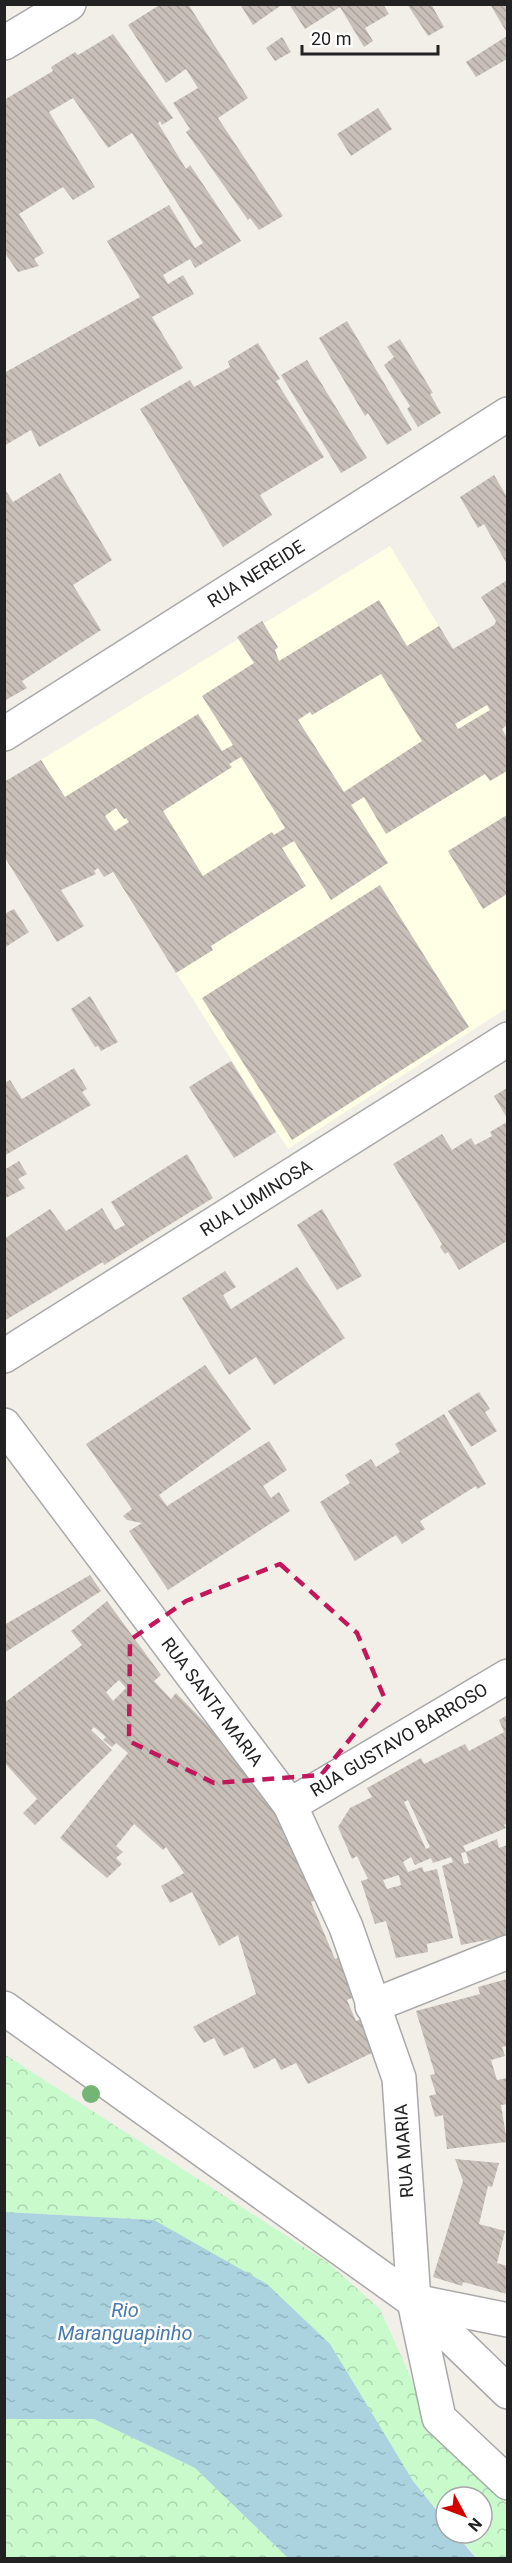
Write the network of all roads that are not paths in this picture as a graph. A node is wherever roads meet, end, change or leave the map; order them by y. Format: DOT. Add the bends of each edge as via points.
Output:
graph roads {
  1 [pos="69,4"];
  2 [pos="4,43"];
  3 [pos="507,414"];
  4 [pos="4,734"];
  5 [pos="507,1039"];
  6 [pos="4,1356"];
  7 [pos="4,1425"];
  8 [pos="507,1676"];
  9 [pos="290,1805"];
  10 [pos="507,1952"];
  11 [pos="372,2006"];
  12 [pos="4,2008"];
  13 [pos="414,2301"];
  14 [pos="507,2320"];
  15 [pos="507,2392"];
  16 [pos="507,2483"];
  1 -- 2 [label="street"];
  3 -- 4 [label="street, RUA NEREIDE"];
  5 -- 6 [label="street, RUA LUMINOSA"];
  7 -- 9 [label="street, RUA SANTA MARIA"];
  8 -- 9 [label="street, RUA GUSTAVO BARROSO"];
  9 -- 11 [label="street, RUA SANTA MARIA" via="346,1927"];
  10 -- 11 [label="street"];
  11 -- 13 [label="street, RUA MARIA" via="399,2078"];
  12 -- 13 [label="street"];
  13 -- 14 [label="street"];
  13 -- 15 [label="street"];
  13 -- 16 [label="street, RUA MARIA" via="439,2418"];
}
